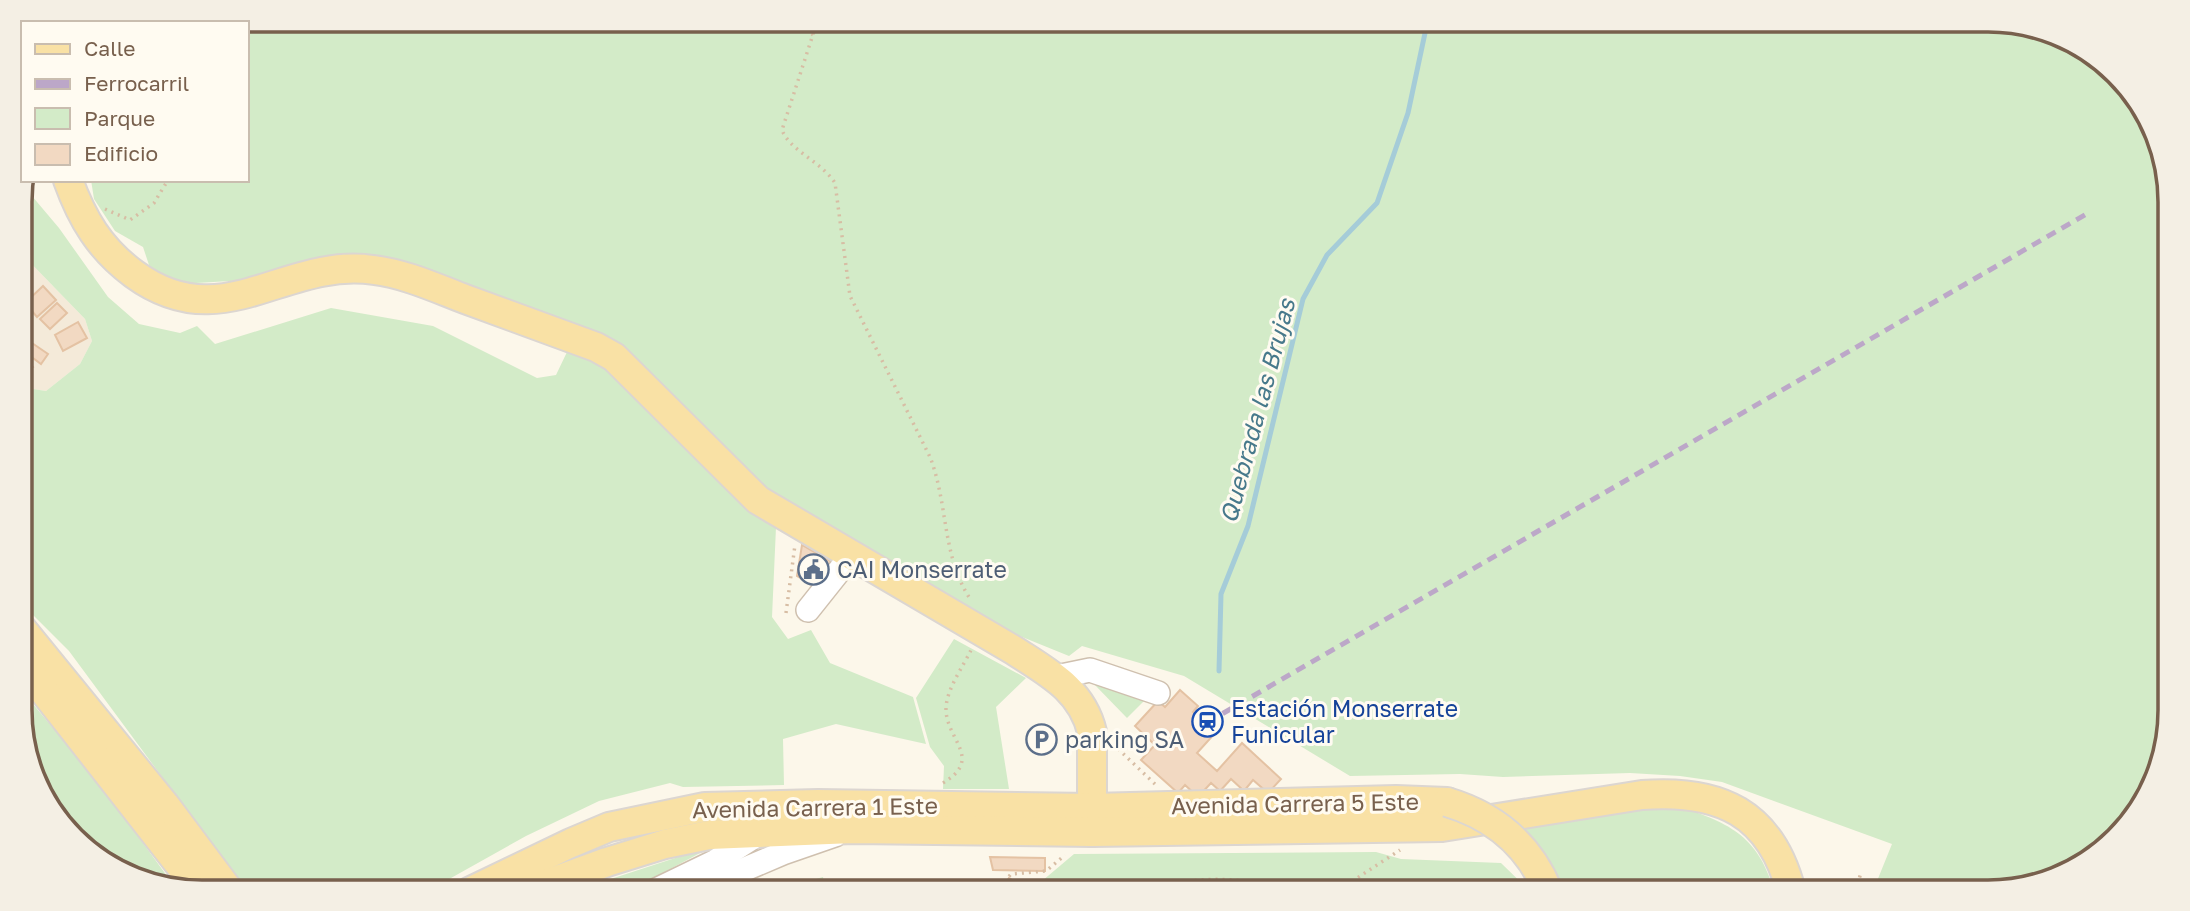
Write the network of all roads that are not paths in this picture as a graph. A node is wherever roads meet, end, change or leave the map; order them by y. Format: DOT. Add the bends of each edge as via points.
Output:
graph roads {
  1 [pos="69,182"];
  2 [pos="851,556"];
  3 [pos="797,612"];
  4 [pos="32,642"];
  5 [pos="32,676"];
  6 [pos="1056,677"];
  7 [pos="1158,693"];
  8 [pos="818,804"];
  9 [pos="1092,820"];
  10 [pos="853,829"];
  11 [pos="760,833"];
  12 [pos="191,879"];
  13 [pos="1541,879"];
  14 [pos="1787,879"];
  15 [pos="221,880"];
  16 [pos="494,880"];
  17 [pos="561,880"];
  18 [pos="677,880"];
  19 [pos="720,880"];
  1 -- 2 [label="main road" via="90,230 115,259 172,297 228,298 317,272 372,269 596,347 629,370 758,500"];
  2 -- 3 [label="street"];
  2 -- 6 [label="main road"];
  4 -- 15 [label="main road"];
  5 -- 12 [label="main road"];
  6 -- 7 [label="street" via="1090,670"];
  6 -- 9 [label="main road" via="1072,691 1088,717 1093,745"];
  8 -- 9 [label="main road, Avenida Carrera 1 Este"];
  8 -- 11 [label="street"];
  8 -- 16 [label="main road, Avenida Carrera 1 Este" via="705,807 642,818 570,842"];
  9 -- 10 [label="main road, Avenida Carrera 1 Este"];
  9 -- 13 [label="main road, Avenida Carrera 5 Este, bridge" via="1396,800 1447,802 1493,821 1526,853"];
  9 -- 14 [label="main road, Avenida Carrera 5 Este" via="1453,827 1672,794 1703,799 1754,820 1770,838"];
  10 -- 11 [label="main road, Avenida Carrera 1 Este"];
  10 -- 19 [label="street"];
  11 -- 17 [label="main road, Avenida Carrera 1 Este" via="709,835 665,844"];
  11 -- 18 [label="street"];
}
